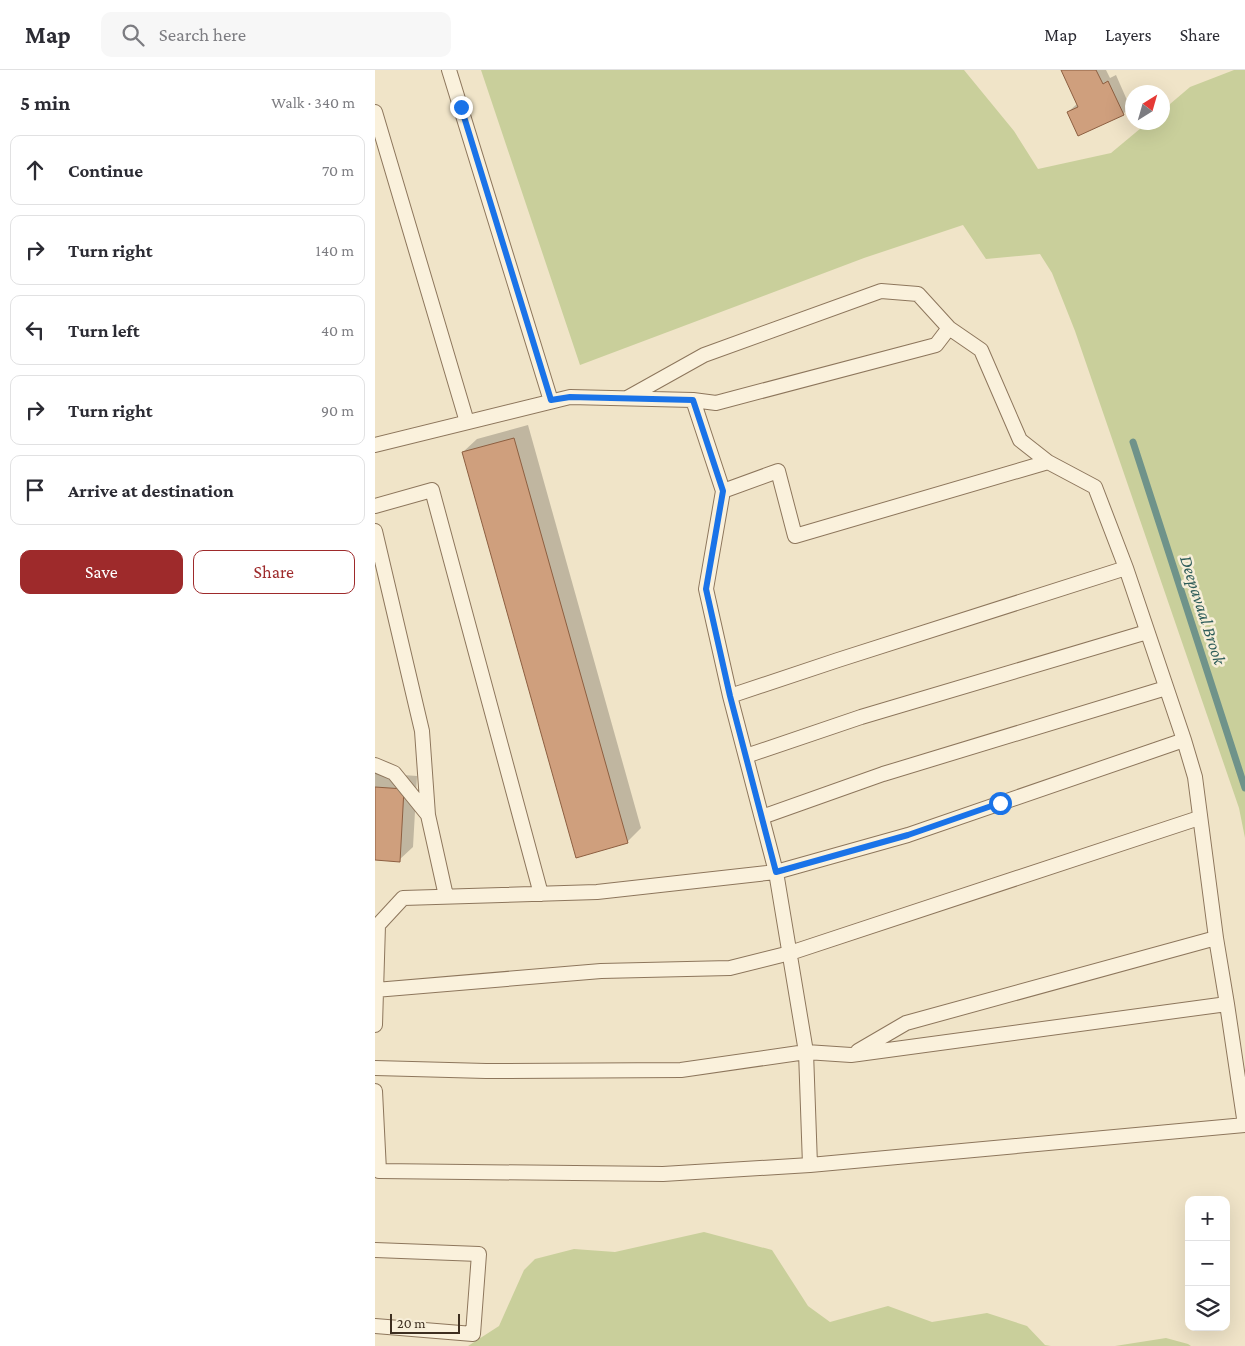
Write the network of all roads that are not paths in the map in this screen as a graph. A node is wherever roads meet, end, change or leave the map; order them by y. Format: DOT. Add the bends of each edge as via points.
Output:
graph roads {
  1 [pos="449,70"];
  2 [pos="375,112"];
  3 [pos="949,328"];
  4 [pos="627,398"];
  5 [pos="551,400"];
  6 [pos="693,400"];
  7 [pos="467,422"];
  8 [pos="375,445"];
  9 [pos="1048,462"];
  10 [pos="723,491"];
  11 [pos="375,506"];
  12 [pos="375,531"];
  13 [pos="1126,568"];
  14 [pos="1147,632"];
  15 [pos="1165,688"];
  16 [pos="730,696"];
  17 [pos="1184,740"];
  18 [pos="745,756"];
  19 [pos="375,765"];
  20 [pos="428,815"];
  21 [pos="762,817"];
  22 [pos="1199,818"];
  23 [pos="776,872"];
  24 [pos="541,894"];
  25 [pos="446,896"];
  26 [pos="1216,938"];
  27 [pos="790,953"];
  28 [pos="375,990"];
  29 [pos="1227,1004"];
  30 [pos="375,1025"];
  31 [pos="807,1052"];
  32 [pos="851,1055"];
  33 [pos="375,1068"];
  34 [pos="375,1091"];
  35 [pos="810,1165"];
  36 [pos="375,1250"];
  37 [pos="375,1326"];
  1 -- 5 [label="lane"];
  2 -- 7 [label="lane"];
  3 -- 4 [label="lane" via="917,294 881,292 704,355"];
  3 -- 6 [label="lane" via="936,345 716,403"];
  3 -- 9 [label="lane" via="981,350 1020,440"];
  4 -- 5 [label="lane"];
  4 -- 6 [label="lane"];
  5 -- 7 [label="lane"];
  6 -- 10 [label="lane"];
  7 -- 8 [label="lane"];
  9 -- 10 [label="lane" via="795,536 778,471"];
  9 -- 13 [label="lane" via="1095,487"];
  10 -- 16 [label="lane" via="706,589"];
  11 -- 24 [label="lane" via="431,490"];
  12 -- 20 [label="lane" via="422,731"];
  13 -- 14 [label="lane"];
  13 -- 16 [label="lane"];
  14 -- 15 [label="lane"];
  14 -- 18 [label="lane" via="861,717"];
  15 -- 17 [label="lane"];
  15 -- 21 [label="lane" via="883,774"];
  16 -- 18 [label="lane"];
  17 -- 22 [label="lane" via="1195,777"];
  17 -- 23 [label="lane" via="908,835"];
  18 -- 21 [label="lane"];
  19 -- 20 [label="lane" via="394,773"];
  20 -- 25 [label="lane"];
  21 -- 23 [label="lane"];
  22 -- 26 [label="lane"];
  22 -- 27 [label="lane"];
  23 -- 24 [label="lane" via="597,892"];
  23 -- 27 [label="lane"];
  24 -- 25 [label="lane"];
  25 -- 28 [label="lane" via="403,898 378,925"];
  26 -- 29 [label="lane"];
  26 -- 32 [label="lane" via="906,1023"];
  27 -- 28 [label="lane" via="730,968 601,971"];
  27 -- 31 [label="lane"];
  28 -- 30 [label="lane"];
  29 -- 32 [label="lane"];
  29 -- 35 [label="lane" via="1245,1125"];
  31 -- 32 [label="lane"];
  31 -- 33 [label="lane" via="681,1070"];
  31 -- 35 [label="lane"];
  34 -- 35 [label="lane" via="379,1171 663,1174"];
  36 -- 37 [label="lane" via="479,1254 473,1334"];
}
